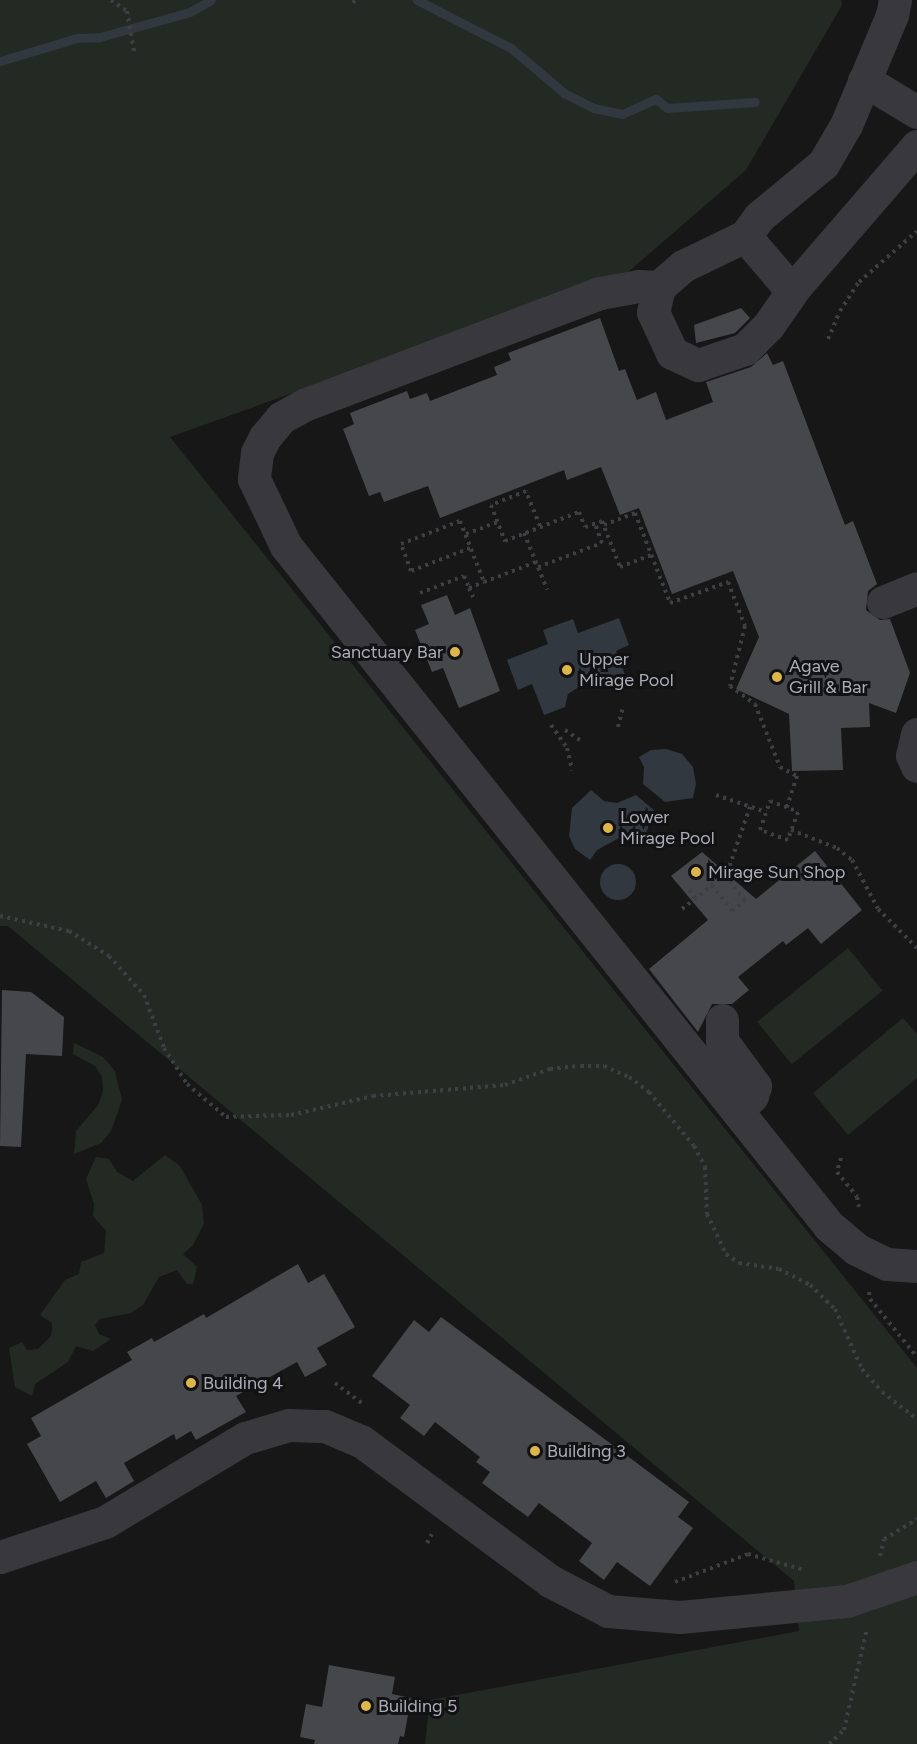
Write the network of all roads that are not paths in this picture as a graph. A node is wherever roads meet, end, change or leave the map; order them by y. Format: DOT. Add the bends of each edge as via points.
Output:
graph roads {
  1 [pos="895,0"];
  2 [pos="864,80"];
  3 [pos="917,112"];
  4 [pos="917,146"];
  5 [pos="745,236"];
  6 [pos="659,287"];
  7 [pos="792,291"];
  8 [pos="917,588"];
  9 [pos="883,602"];
  10 [pos="917,734"];
  11 [pos="917,766"];
  12 [pos="722,1020"];
  13 [pos="737,1111"];
  14 [pos="917,1266"];
  15 [pos="0,1557"];
  16 [pos="917,1577"];
  1 -- 2 [label="lane"];
  2 -- 3 [label="lane"];
  2 -- 5 [label="lane" via="846,125 823,164 759,217"];
  4 -- 7 [label="lane"];
  5 -- 6 [label="lane" via="683,266"];
  5 -- 7 [label="lane"];
  6 -- 7 [label="lane" via="653,312 661,333 672,353 698,365 745,349 768,326"];
  6 -- 13 [label="lane" via="639,286 600,293 304,405 281,418 265,437 257,453 254,479 286,546"];
  8 -- 9 [label="lane"];
  10 -- 11 [label="lane" via="912,755"];
  12 -- 13 [label="lane" via="722,1041 754,1086 752,1096"];
  13 -- 14 [label="lane" via="829,1226 856,1249 887,1264"];
  15 -- 16 [label="lane" via="105,1522 245,1438 289,1425 325,1426 361,1441 550,1581 608,1611 680,1617 847,1601"];
}
